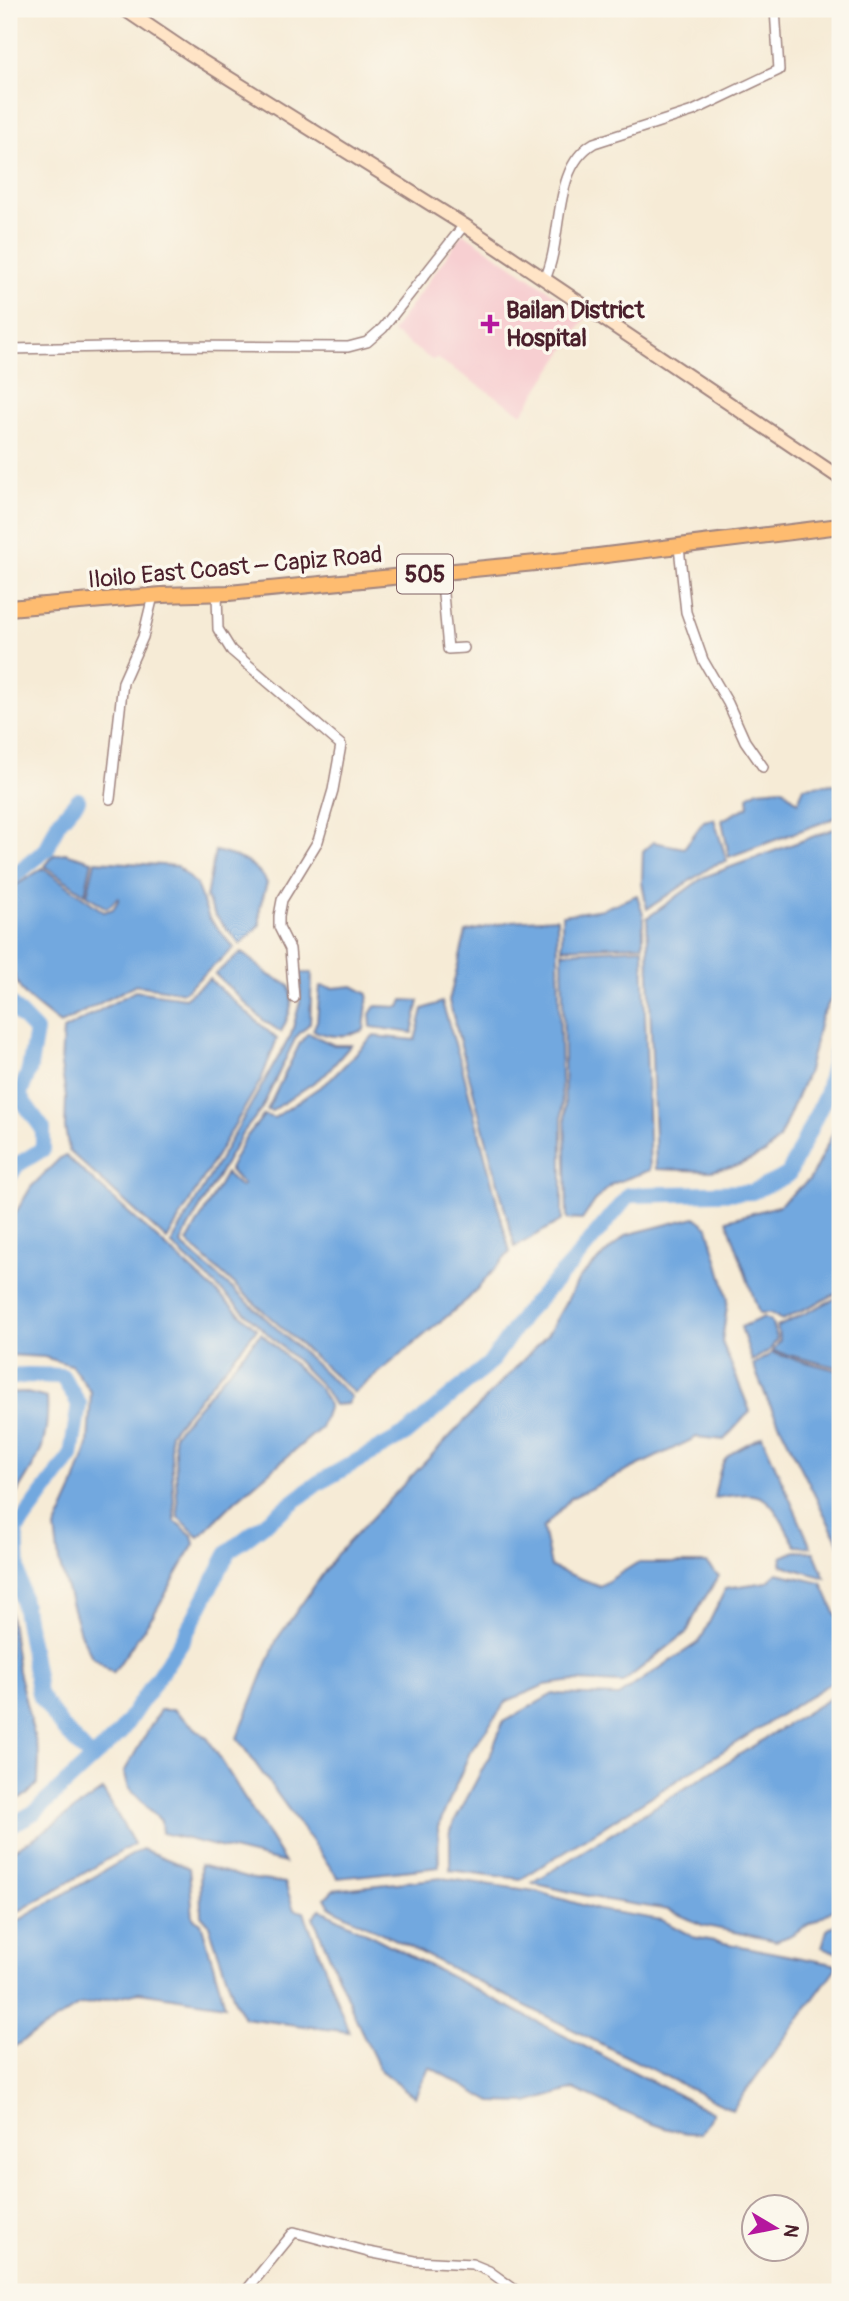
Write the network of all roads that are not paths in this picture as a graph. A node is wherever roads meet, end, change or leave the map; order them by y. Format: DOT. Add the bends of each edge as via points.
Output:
graph roads {
  1 [pos="124,9"];
  2 [pos="775,9"];
  3 [pos="464,225"];
  4 [pos="545,279"];
  5 [pos="9,349"];
  6 [pos="840,478"];
  7 [pos="840,526"];
  8 [pos="678,547"];
  9 [pos="441,572"];
  10 [pos="217,593"];
  11 [pos="153,596"];
  12 [pos="9,608"];
  13 [pos="464,648"];
  14 [pos="763,767"];
  15 [pos="110,799"];
  16 [pos="295,998"];
  17 [pos="245,2292"];
  18 [pos="518,2292"];
  1 -- 3 [label="main road"];
  2 -- 4 [label="street" via="779,70 694,111 583,149 568,175 555,250"];
  3 -- 4 [label="main road"];
  3 -- 5 [label="street" via="383,328 357,345"];
  4 -- 6 [label="main road"];
  7 -- 8 [label="main road, Iloilo East Coast – Capiz Road / 505"];
  8 -- 9 [label="main road, Iloilo East Coast – Capiz Road / 505"];
  8 -- 14 [label="street" via="686,612 703,660"];
  9 -- 10 [label="main road, Iloilo East Coast – Capiz Road / 505"];
  9 -- 13 [label="street" via="448,649"];
  10 -- 11 [label="main road, Iloilo East Coast – Capiz Road / 505"];
  10 -- 16 [label="street" via="218,629 231,650 341,745 318,841 282,900 279,916 290,950"];
  11 -- 12 [label="main road, Iloilo East Coast – Capiz Road / 505"];
  11 -- 15 [label="street" via="143,637 123,682"];
  17 -- 18 [label="street" via="294,2232 415,2261 472,2264"];
}
